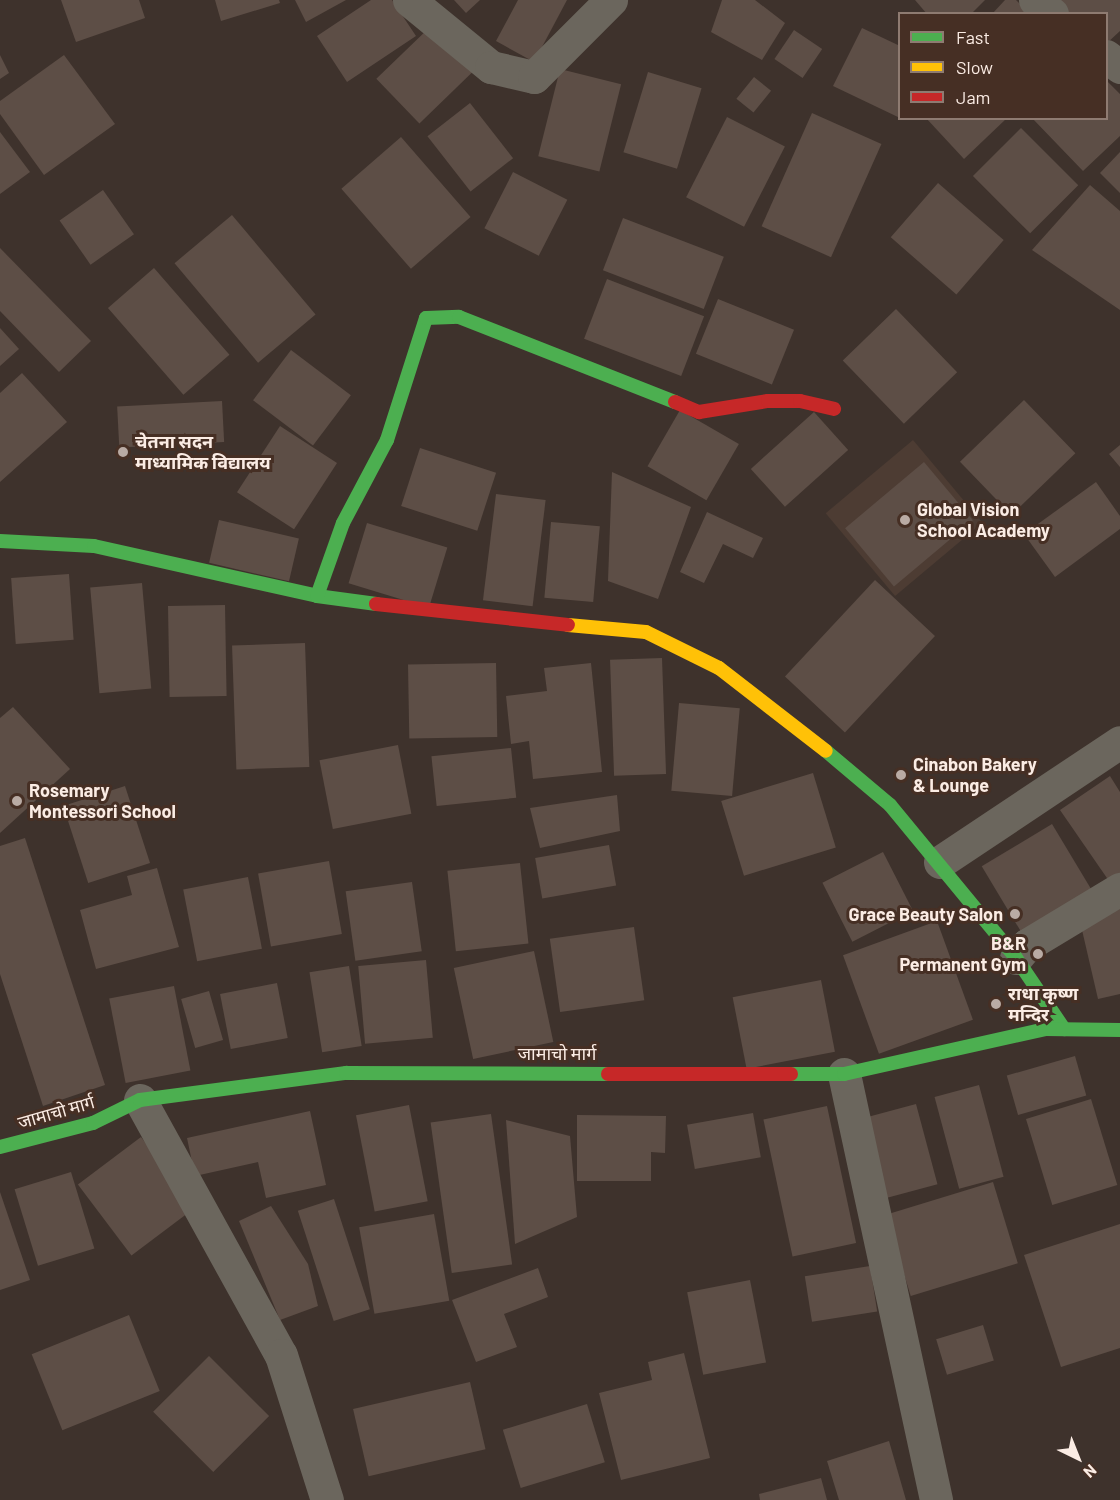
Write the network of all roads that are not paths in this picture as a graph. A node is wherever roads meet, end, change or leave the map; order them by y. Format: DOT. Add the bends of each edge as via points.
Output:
graph roads {
  1 [pos="409,0"];
  2 [pos="611,0"];
  3 [pos="1035,0"];
  4 [pos="1050,12"];
  5 [pos="1108,57"];
  6 [pos="1120,67"];
  7 [pos="834,409"];
  8 [pos="0,541"];
  9 [pos="316,596"];
  10 [pos="1120,742"];
  11 [pos="940,862"];
  12 [pos="1120,889"];
  13 [pos="1016,958"];
  14 [pos="1064,1029"];
  15 [pos="1120,1030"];
  16 [pos="844,1074"];
  17 [pos="140,1100"];
  18 [pos="0,1147"];
  19 [pos="327,1500"];
  20 [pos="936,1500"];
  1 -- 2 [label="street" via="491,67 534,77"];
  3 -- 4 [label="street"];
  5 -- 6 [label="street"];
  7 -- 9 [label="street" via="800,401 768,401 699,412 459,317 426,318 387,440 343,523"];
  8 -- 9 [label="street" via="94,546"];
  9 -- 11 [label="street" via="470,617 646,632 719,668 779,711 890,805"];
  10 -- 11 [label="street"];
  11 -- 13 [label="street"];
  12 -- 13 [label="street" via="1027,945"];
  13 -- 14 [label="street"];
  14 -- 15 [label="street, जामाचो मार्ग"];
  14 -- 16 [label="street, जामाचो मार्ग" via="1045,1029"];
  16 -- 17 [label="street, जामाचो मार्ग" via="346,1073"];
  16 -- 20 [label="street"];
  17 -- 18 [label="street, जामाचो मार्ग" via="93,1123"];
  17 -- 19 [label="street" via="281,1355"];
}
